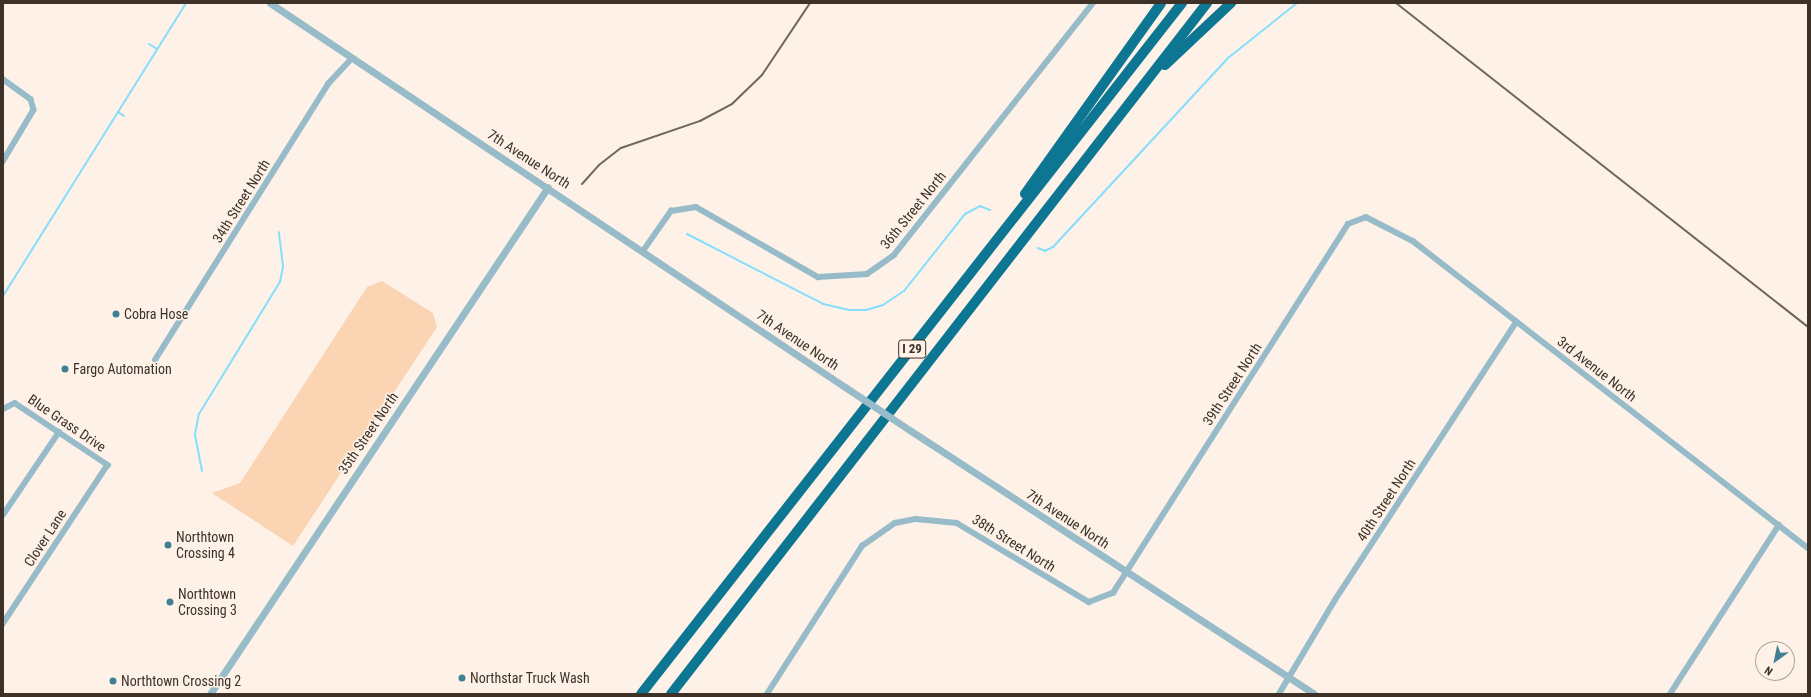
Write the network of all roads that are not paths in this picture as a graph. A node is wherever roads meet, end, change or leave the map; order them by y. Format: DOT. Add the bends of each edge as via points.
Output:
graph roads {
  1 [pos="270,3"];
  2 [pos="1093,3"];
  3 [pos="1161,3"];
  4 [pos="1182,3"];
  5 [pos="1208,3"];
  6 [pos="1231,3"];
  7 [pos="352,58"];
  8 [pos="3,79"];
  9 [pos="1139,90"];
  10 [pos="3,162"];
  11 [pos="548,186"];
  12 [pos="1366,217"];
  13 [pos="991,246"];
  14 [pos="643,251"];
  15 [pos="1516,322"];
  16 [pos="155,360"];
  17 [pos="3,409"];
  18 [pos="58,432"];
  19 [pos="108,465"];
  20 [pos="3,515"];
  21 [pos="1779,525"];
  22 [pos="1808,548"];
  23 [pos="1127,574"];
  24 [pos="3,624"];
  25 [pos="698,658"];
  26 [pos="1290,678"];
  27 [pos="210,694"];
  28 [pos="641,694"];
  29 [pos="671,694"];
  30 [pos="676,694"];
  31 [pos="767,694"];
  32 [pos="1279,694"];
  33 [pos="1314,694"];
  34 [pos="1670,694"];
  1 -- 7 [label="street, 7th Avenue North"];
  2 -- 14 [label="street, 36th Street North" via="894,255 866,274 818,277 696,207 671,211"];
  3 -- 13 [label="highway" via="1033,181"];
  4 -- 13 [label="highway, I 29"];
  5 -- 9 [label="highway, I 29"];
  6 -- 9 [label="highway"];
  7 -- 11 [label="street, 7th Avenue North"];
  7 -- 16 [label="street, 34th Street North" via="328,84"];
  8 -- 10 [label="street" via="31,99 33,107 30,118"];
  9 -- 25 [label="highway, I 29"];
  11 -- 14 [label="street, 7th Avenue North"];
  11 -- 27 [label="street, 35th Street North"];
  12 -- 15 [label="street, 3rd Avenue North" via="1413,241"];
  12 -- 23 [label="street, 39th Street North" via="1348,224"];
  13 -- 28 [label="highway, I 29"];
  14 -- 23 [label="street, 7th Avenue North, bridge"];
  15 -- 21 [label="street, 3rd Avenue North"];
  15 -- 26 [label="street, 40th Street North" via="1335,600"];
  17 -- 18 [label="street, Blue Grass Drive" via="12,404"];
  18 -- 19 [label="street, Blue Grass Drive"];
  18 -- 20 [label="street"];
  19 -- 24 [label="street, Clover Lane"];
  21 -- 22 [label="street, 3rd Avenue North"];
  21 -- 34 [label="street"];
  23 -- 26 [label="street, 7th Avenue North"];
  23 -- 31 [label="street, 38th Street North" via="1113,593 1089,602 971,528 936,519 895,523 862,546"];
  25 -- 29 [label="highway, I 29"];
  25 -- 30 [label="highway"];
  26 -- 32 [label="street, 40th Street North"];
  26 -- 33 [label="street, 7th Avenue North"];
}
